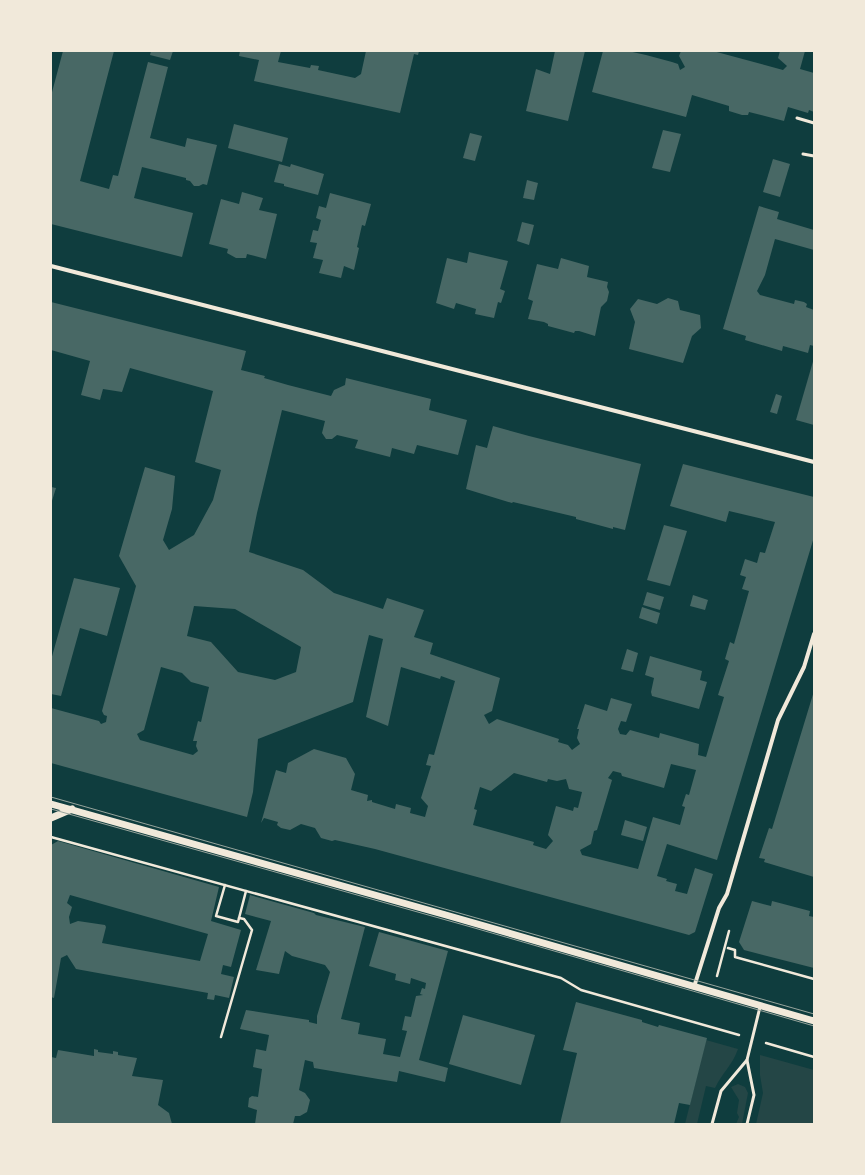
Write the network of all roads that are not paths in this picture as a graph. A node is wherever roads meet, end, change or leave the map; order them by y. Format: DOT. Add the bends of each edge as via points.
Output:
graph roads {
  1 [pos="798,118"];
  2 [pos="814,123"];
  3 [pos="803,154"];
  4 [pos="814,156"];
  5 [pos="51,266"];
  6 [pos="814,462"];
  7 [pos="814,634"];
  8 [pos="51,804"];
  9 [pos="72,809"];
  10 [pos="51,818"];
  11 [pos="694,987"];
  12 [pos="761,1006"];
  13 [pos="814,1021"];
  14 [pos="747,1060"];
  15 [pos="712,1124"];
  16 [pos="747,1124"];
  1 -- 2 [label="lane"];
  3 -- 4 [label="lane"];
  5 -- 6 [label="street"];
  7 -- 11 [label="street" via="804,667 778,720 726,894 719,908"];
  8 -- 9 [label="street"];
  9 -- 10 [label="street"];
  9 -- 11 [label="street"];
  11 -- 12 [label="street"];
  12 -- 13 [label="street"];
  12 -- 14 [label="lane"];
  14 -- 15 [label="lane" via="721,1091"];
  14 -- 16 [label="lane" via="754,1095"];
}
